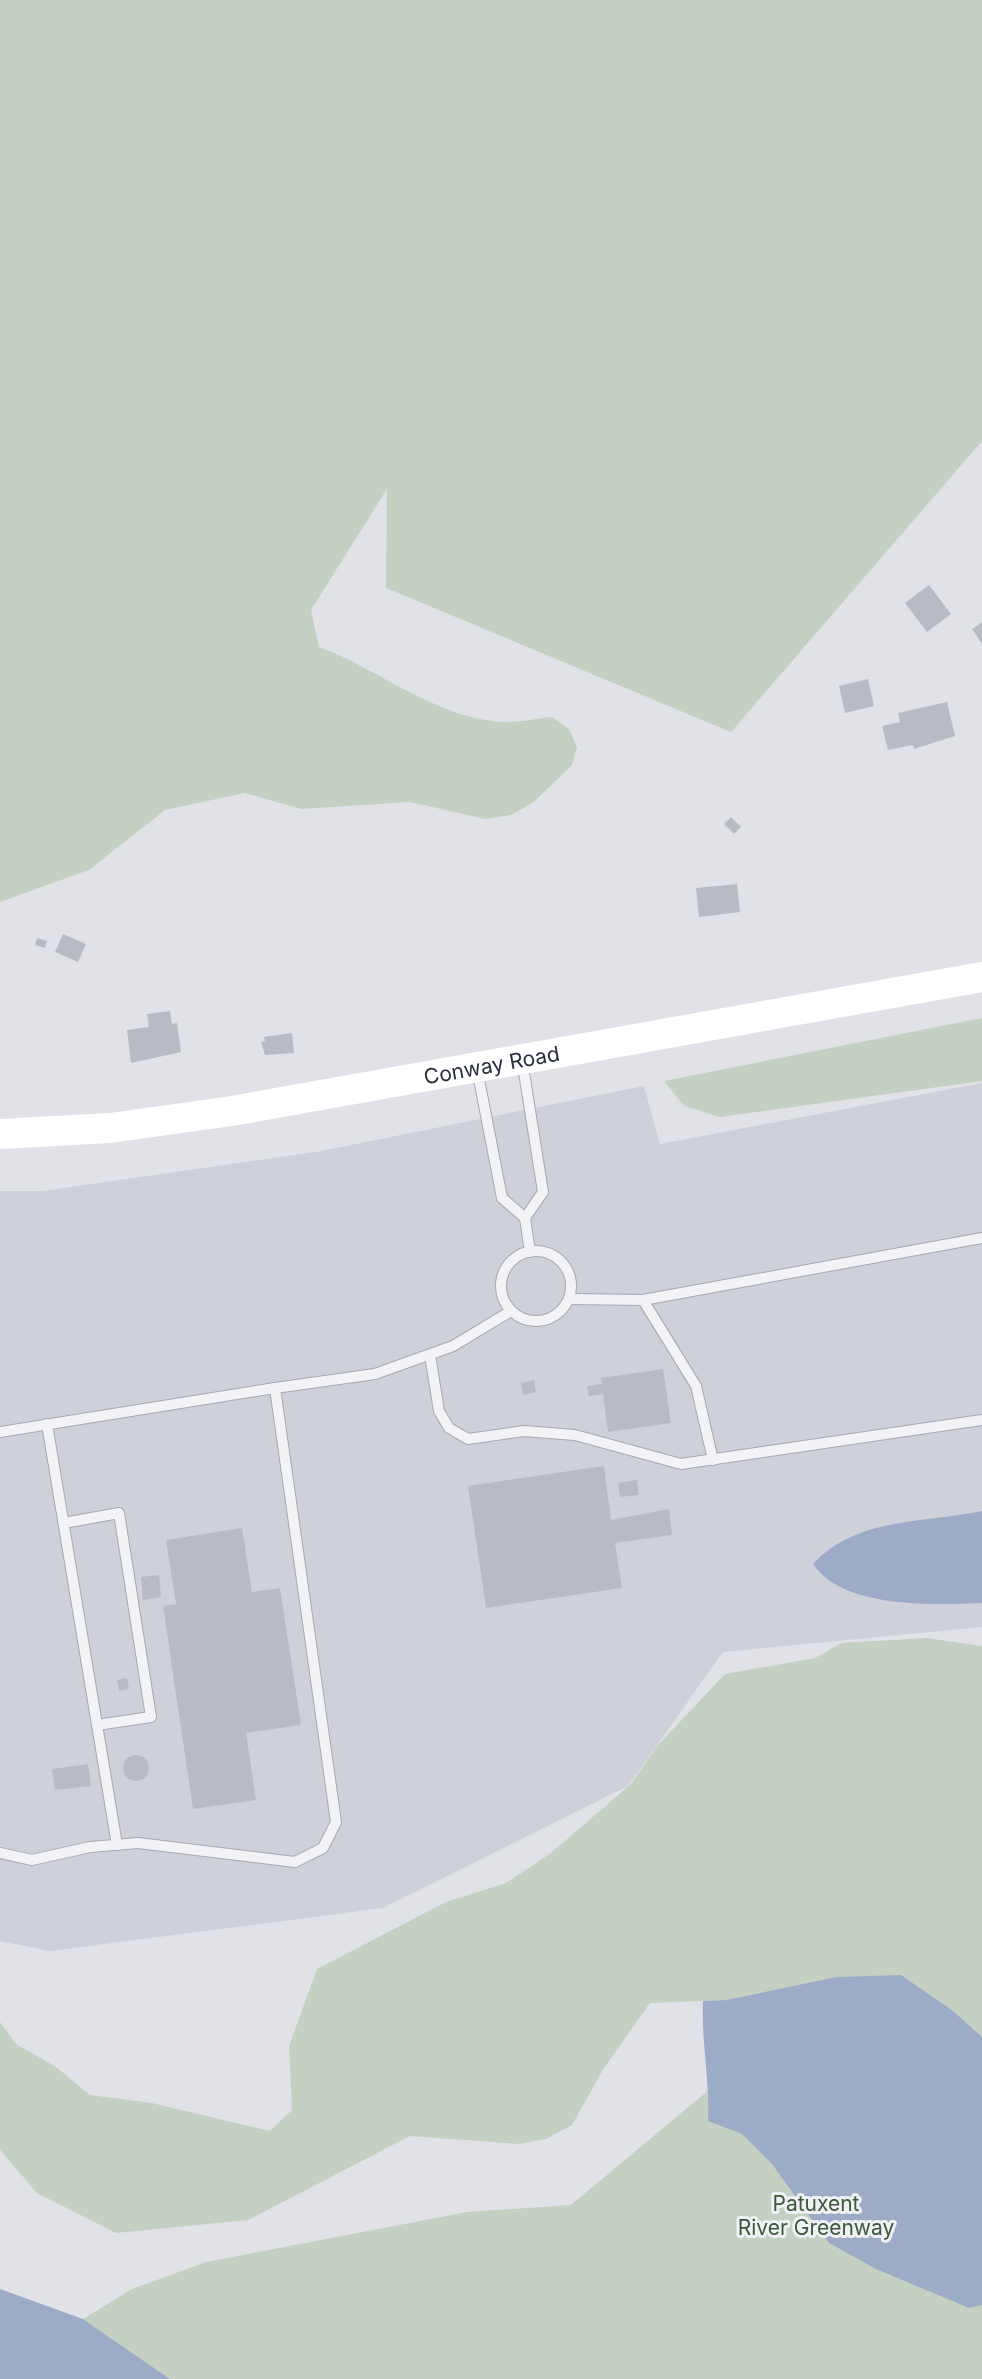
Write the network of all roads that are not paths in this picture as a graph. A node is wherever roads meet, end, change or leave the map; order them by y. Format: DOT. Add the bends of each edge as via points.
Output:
graph roads {
  1 [pos="982,977"];
  2 [pos="522,1060"];
  3 [pos="477,1069"];
  4 [pos="0,1134"];
  5 [pos="525,1218"];
  6 [pos="982,1238"];
  7 [pos="530,1252"];
  8 [pos="569,1299"];
  9 [pos="643,1300"];
  10 [pos="511,1311"];
  11 [pos="430,1355"];
  12 [pos="275,1388"];
  13 [pos="982,1420"];
  14 [pos="47,1424"];
  15 [pos="0,1432"];
  16 [pos="713,1460"];
  17 [pos="64,1523"];
  18 [pos="97,1725"];
  19 [pos="117,1845"];
  20 [pos="0,1853"];
  1 -- 2 [label="street, Conway Road"];
  2 -- 3 [label="street, Conway Road"];
  2 -- 5 [label="lane" via="543,1192"];
  3 -- 4 [label="street, Conway Road" via="110,1128"];
  3 -- 5 [label="lane" via="502,1198"];
  5 -- 7 [label="lane"];
  6 -- 9 [label="lane"];
  7 -- 8 [label="lane" via="554,1256 563,1264 569,1275"];
  7 -- 10 [label="lane" via="505,1270 501,1292"];
  8 -- 9 [label="lane"];
  8 -- 10 [label="lane" via="562,1309 541,1321"];
  9 -- 16 [label="lane" via="696,1386"];
  10 -- 11 [label="lane"];
  11 -- 12 [label="lane" via="375,1374"];
  11 -- 16 [label="lane" via="439,1411 449,1428 468,1438 524,1431 575,1435 681,1464"];
  12 -- 14 [label="lane"];
  12 -- 19 [label="lane" via="336,1822 323,1848 295,1862 138,1843"];
  13 -- 16 [label="lane"];
  14 -- 15 [label="lane"];
  14 -- 17 [label="lane"];
  17 -- 18 [label="lane"];
  17 -- 18 [label="lane" via="119,1513 151,1717"];
  18 -- 19 [label="lane"];
  19 -- 20 [label="lane" via="32,1860"];
}
